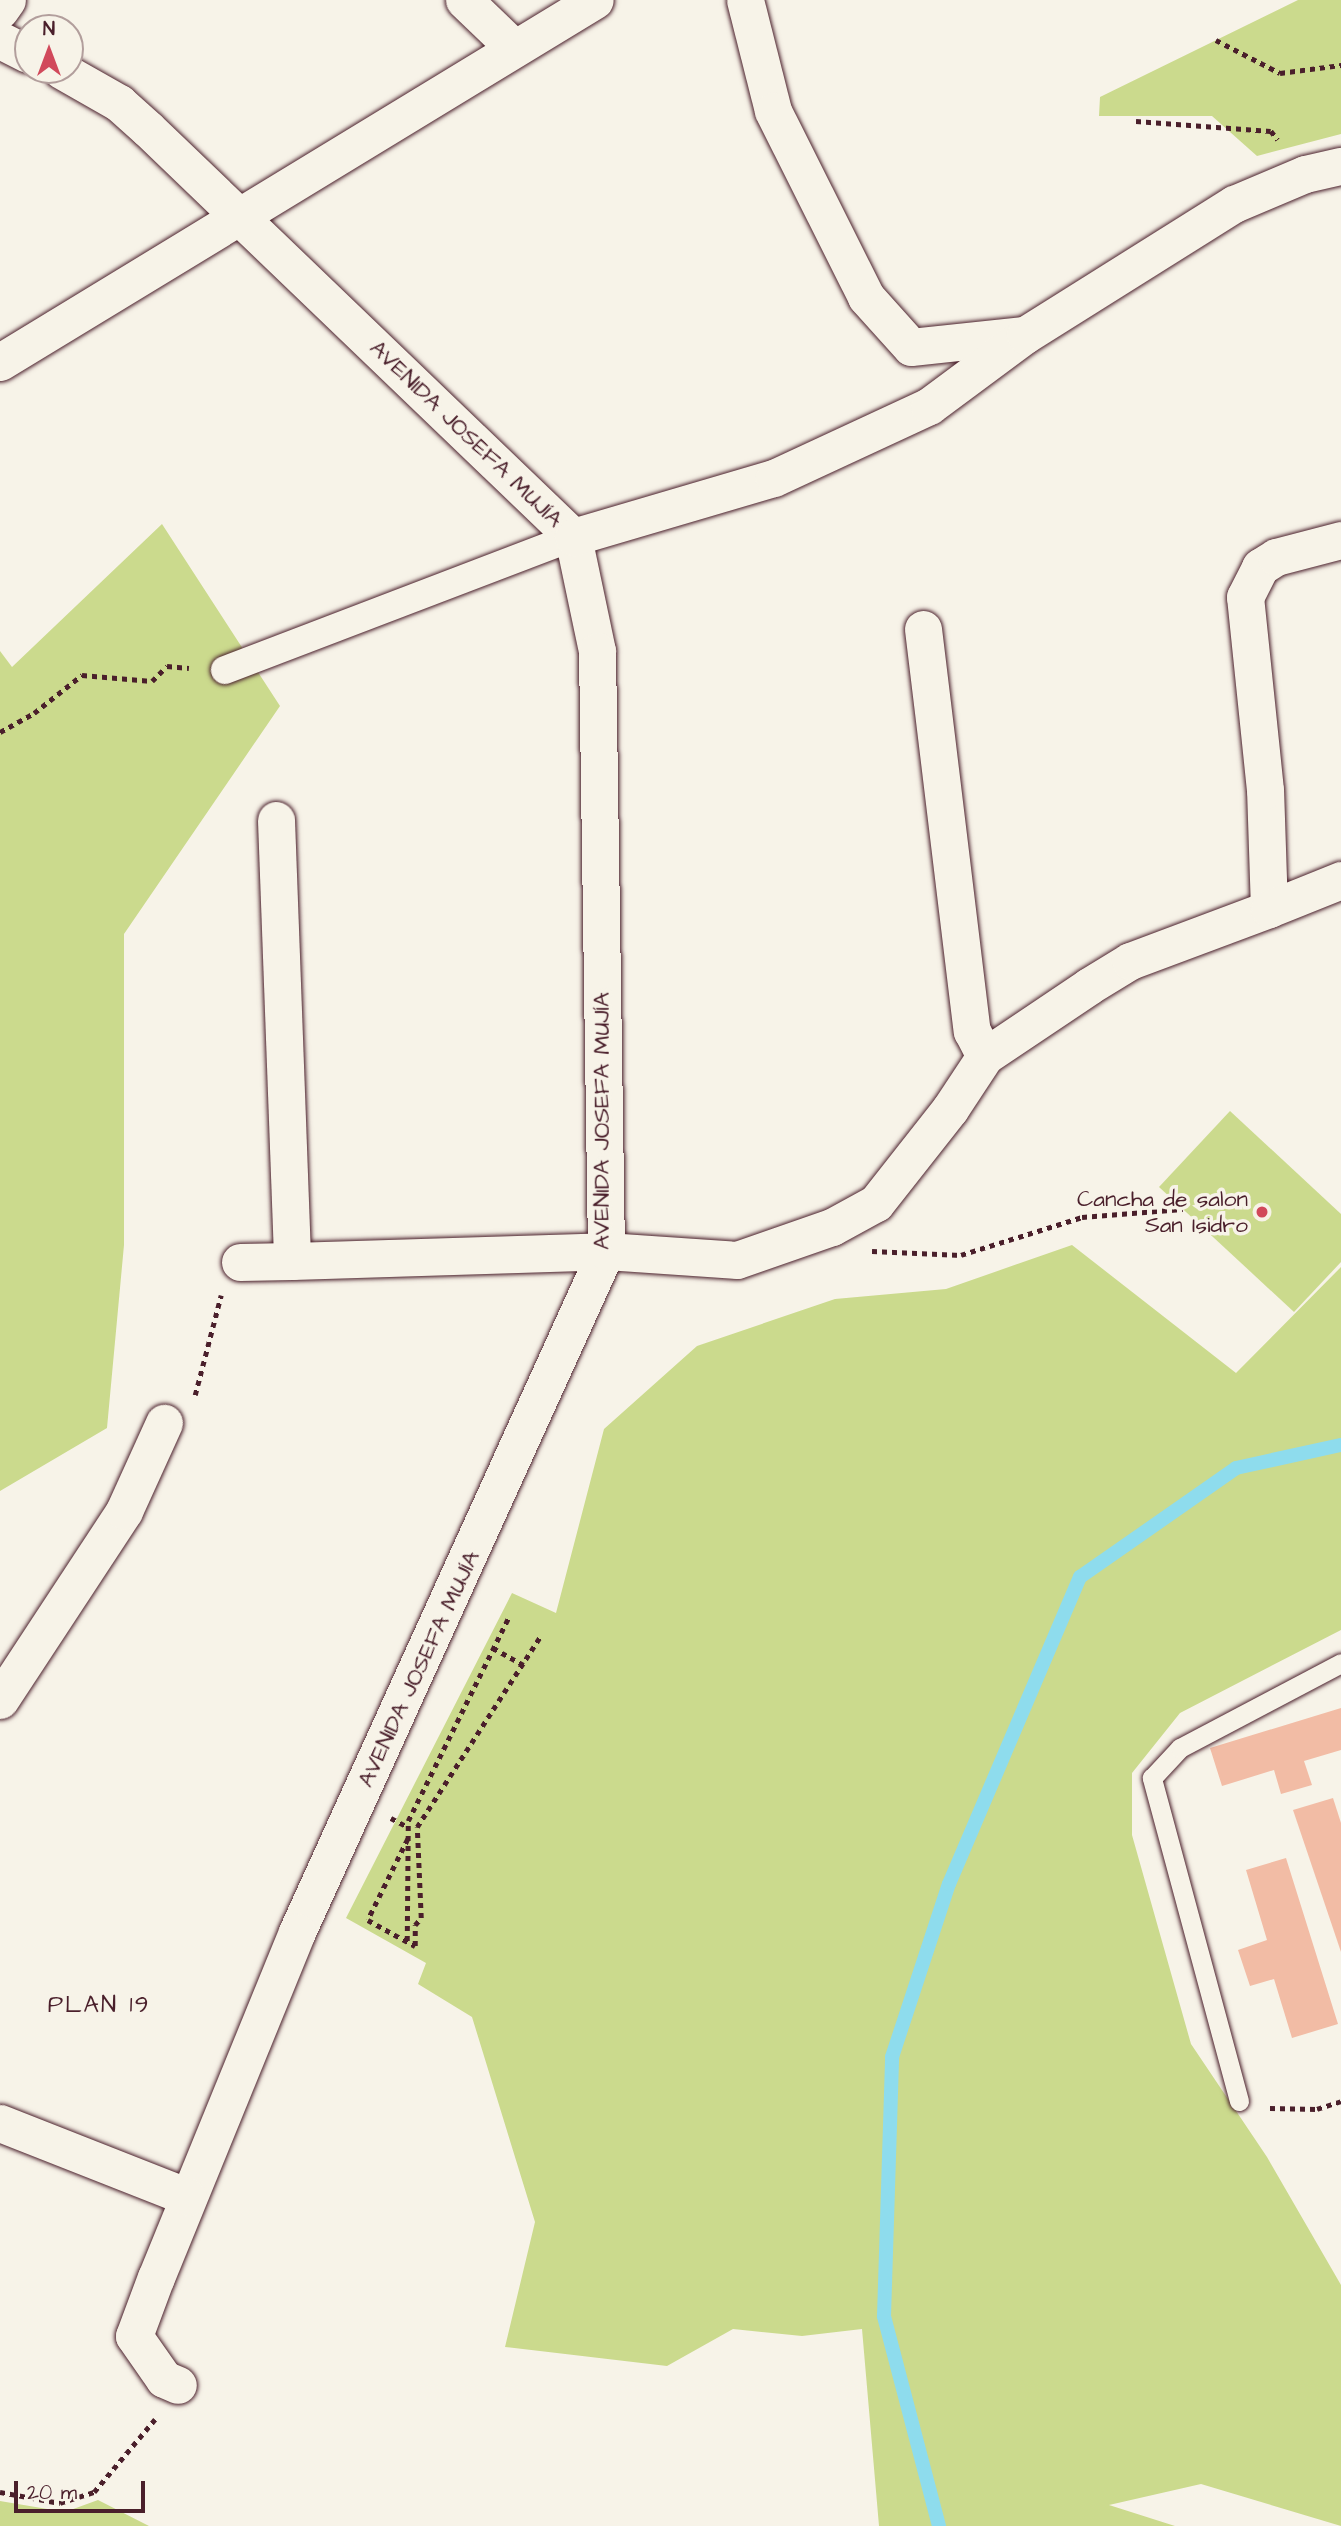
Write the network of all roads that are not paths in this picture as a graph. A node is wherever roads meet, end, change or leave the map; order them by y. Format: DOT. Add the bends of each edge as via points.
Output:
graph roads {
  1 [pos="7,0"];
  2 [pos="464,0"];
  3 [pos="595,0"];
  4 [pos="745,0"];
  5 [pos="0,10"];
  6 [pos="512,46"];
  7 [pos="84,83"];
  8 [pos="1341,166"];
  9 [pos="240,218"];
  10 [pos="1025,335"];
  11 [pos="0,362"];
  12 [pos="573,537"];
  13 [pos="1341,540"];
  14 [pos="923,629"];
  15 [pos="225,670"];
  16 [pos="276,820"];
  17 [pos="1341,880"];
  18 [pos="1269,909"];
  19 [pos="985,1056"];
  20 [pos="606,1251"];
  21 [pos="292,1261"];
  22 [pos="240,1262"];
  23 [pos="164,1423"];
  24 [pos="1341,1663"];
  25 [pos="0,1700"];
  26 [pos="1239,2101"];
  27 [pos="0,2123"];
  28 [pos="188,2197"];
  29 [pos="178,2385"];
  1 -- 5 [label="street"];
  2 -- 6 [label="street"];
  3 -- 6 [label="street"];
  4 -- 10 [label="street" via="773,111 866,297 911,347"];
  6 -- 9 [label="street"];
  7 -- 9 [label="street, AVENIDA JOSEFA MUJÍA" via="120,103"];
  8 -- 10 [label="street" via="1305,174 1234,204"];
  9 -- 11 [label="street"];
  9 -- 12 [label="street, AVENIDA JOSEFA MUJÍA"];
  10 -- 12 [label="street" via="929,406 774,478"];
  12 -- 15 [label="street"];
  12 -- 20 [label="street, AVENIDA JOSEFA MUJÍA" via="597,651"];
  13 -- 18 [label="street" via="1276,557 1260,567 1245,597 1265,790"];
  14 -- 19 [label="street" via="972,1031"];
  16 -- 21 [label="street"];
  17 -- 18 [label="street"];
  18 -- 19 [label="street" via="1130,961"];
  19 -- 20 [label="street" via="876,1203 832,1227 737,1259"];
  20 -- 21 [label="street"];
  20 -- 28 [label="street, AVENIDA JOSEFA MUJÍA" via="297,1932"];
  21 -- 22 [label="street"];
  23 -- 25 [label="street" via="124,1511"];
  24 -- 26 [label="lane" via="1180,1748 1152,1778"];
  27 -- 28 [label="street"];
  28 -- 29 [label="street, AVENIDA JOSEFA MUJÍA" via="134,2336 164,2379"];
}
